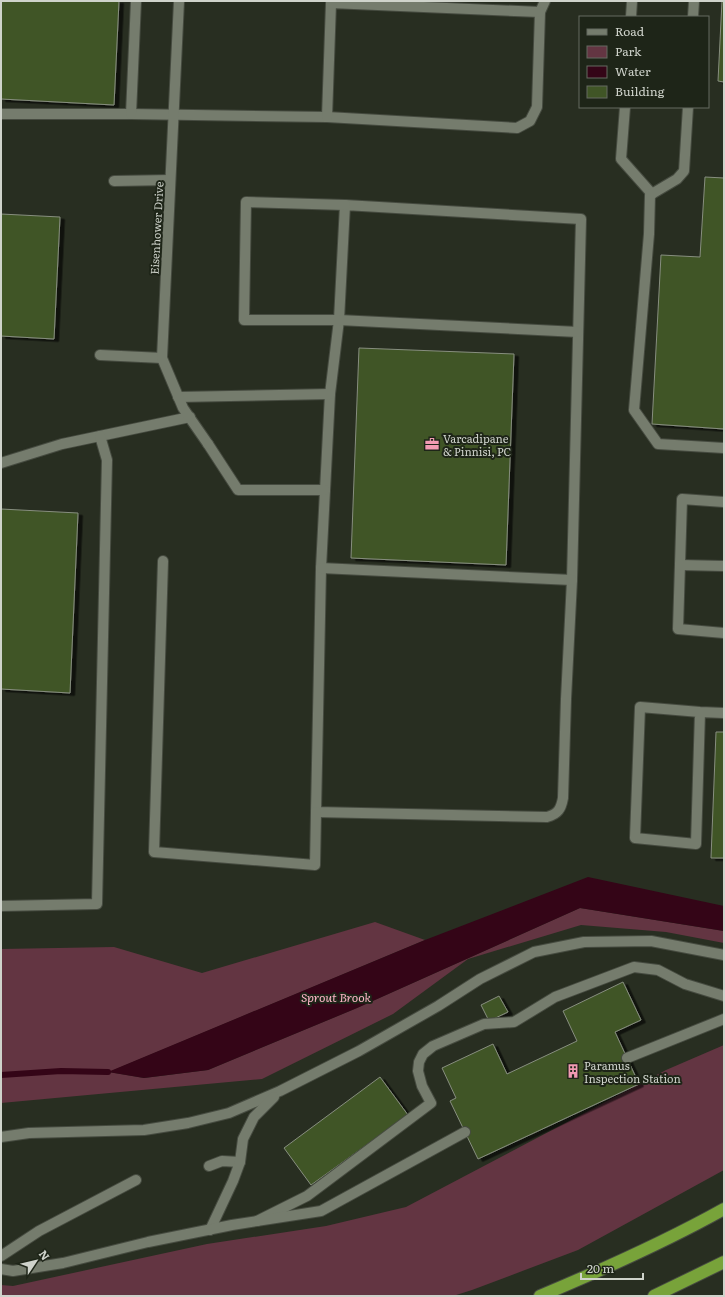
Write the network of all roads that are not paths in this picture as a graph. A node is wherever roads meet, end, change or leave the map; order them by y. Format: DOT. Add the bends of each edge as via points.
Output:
graph roads {
  1 [pos="136,1"];
  2 [pos="179,1"];
  3 [pos="545,1"];
  4 [pos="632,1"];
  5 [pos="694,1"];
  6 [pos="540,12"];
  7 [pos="632,16"];
  8 [pos="693,16"];
  9 [pos="625,108"];
  10 [pos="688,108"];
  11 [pos="1,114"];
  12 [pos="131,114"];
  13 [pos="174,115"];
  14 [pos="327,117"];
  15 [pos="170,180"];
  16 [pos="114,181"];
  17 [pos="652,194"];
  18 [pos="345,205"];
  19 [pos="339,320"];
  20 [pos="578,332"];
  21 [pos="100,355"];
  22 [pos="162,358"];
  23 [pos="330,394"];
  24 [pos="178,397"];
  25 [pos="190,417"];
  26 [pos="100,436"];
  27 [pos="724,448"];
  28 [pos="1,463"];
  29 [pos="325,490"];
  30 [pos="724,502"];
  31 [pos="162,561"];
  32 [pos="680,565"];
  33 [pos="724,566"];
  34 [pos="321,568"];
  35 [pos="572,580"];
  36 [pos="724,633"];
  37 [pos="700,712"];
  38 [pos="724,713"];
  39 [pos="316,812"];
  40 [pos="1,906"];
  41 [pos="724,955"];
  42 [pos="724,996"];
  43 [pos="724,1019"];
  44 [pos="627,1058"];
  45 [pos="280,1092"];
  46 [pos="465,1132"];
  47 [pos="1,1137"];
  48 [pos="240,1162"];
  49 [pos="209,1166"];
  50 [pos="136,1180"];
  51 [pos="724,1209"];
  52 [pos="257,1221"];
  53 [pos="210,1230"];
  54 [pos="1,1256"];
  55 [pos="724,1262"];
  56 [pos="1,1269"];
  57 [pos="540,1296"];
  58 [pos="654,1296"];
  1 -- 12 [label="street"];
  2 -- 13 [label="street, Eisenhower Drive"];
  3 -- 6 [label="street"];
  4 -- 7 [label="street"];
  5 -- 8 [label="street"];
  6 -- 14 [label="street" via="537,107 530,121 524,125 509,129"];
  6 -- 14 [label="street" via="332,3"];
  9 -- 17 [label="street" via="621,159"];
  10 -- 17 [label="street" via="684,171 677,179"];
  11 -- 12 [label="street"];
  12 -- 13 [label="street"];
  13 -- 14 [label="street"];
  13 -- 15 [label="street, Eisenhower Drive"];
  15 -- 16 [label="street"];
  15 -- 22 [label="street, Eisenhower Drive"];
  17 -- 27 [label="street" via="634,410 658,444"];
  18 -- 19 [label="street"];
  18 -- 19 [label="street" via="246,202 244,320"];
  18 -- 20 [label="street" via="581,219"];
  19 -- 20 [label="street"];
  19 -- 23 [label="street"];
  20 -- 35 [label="street"];
  21 -- 22 [label="street"];
  22 -- 24 [label="street, Eisenhower Drive"];
  23 -- 24 [label="street"];
  23 -- 29 [label="street"];
  24 -- 25 [label="street, Eisenhower Drive"];
  25 -- 26 [label="street"];
  25 -- 29 [label="street, Eisenhower Drive" via="238,490"];
  26 -- 28 [label="street" via="62,444"];
  26 -- 40 [label="street" via="107,460 97,904"];
  29 -- 34 [label="street"];
  30 -- 32 [label="street" via="682,499"];
  31 -- 39 [label="street" via="154,852 315,865"];
  32 -- 33 [label="street"];
  32 -- 36 [label="street" via="678,629"];
  34 -- 35 [label="street"];
  34 -- 39 [label="street"];
  35 -- 39 [label="street" via="563,798 561,807 555,815 547,817"];
  37 -- 37 [label="street" via="696,844 634,838 640,707"];
  37 -- 38 [label="street"];
  41 -- 45 [label="street" via="651,940 584,942 534,952 480,979 438,1006"];
  42 -- 52 [label="street" via="685,984 658,970 634,967 556,997 514,1022 484,1024 433,1046 422,1054 418,1071 431,1103 307,1196"];
  43 -- 44 [label="street"];
  45 -- 47 [label="street" via="229,1113 181,1125 144,1130 29,1133"];
  45 -- 48 [label="street" via="254,1117 243,1139"];
  46 -- 52 [label="street" via="321,1211"];
  48 -- 49 [label="street" via="222,1161"];
  48 -- 53 [label="street"];
  50 -- 54 [label="street" via="39,1230"];
  51 -- 57 [label="highway" via="630,1256"];
  52 -- 53 [label="street"];
  53 -- 56 [label="street" via="63,1262 13,1271"];
  55 -- 58 [label="highway"];
}
